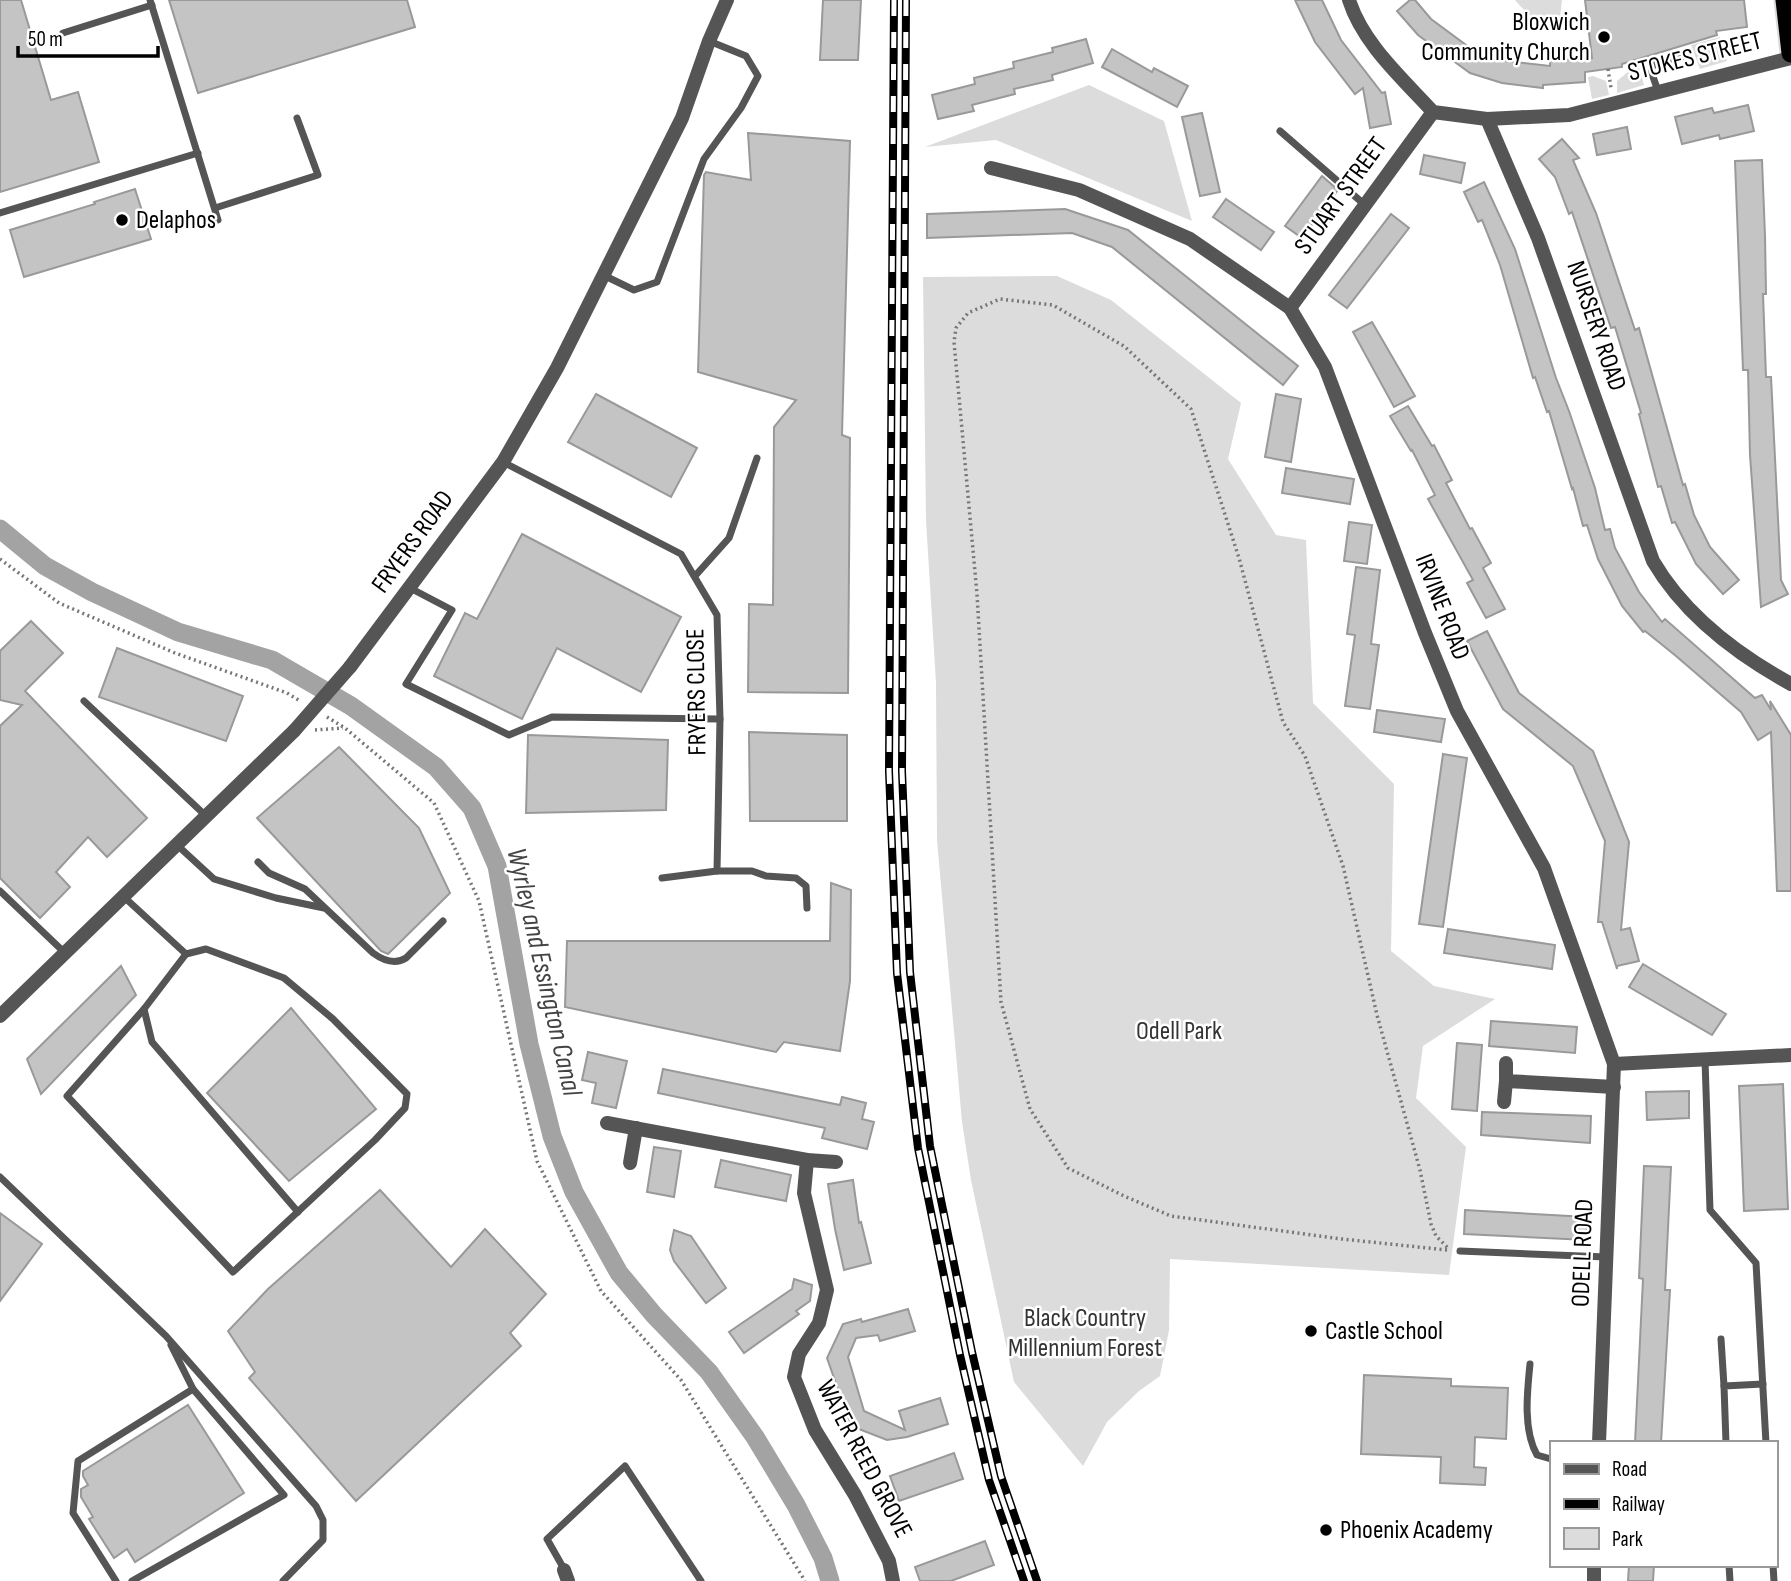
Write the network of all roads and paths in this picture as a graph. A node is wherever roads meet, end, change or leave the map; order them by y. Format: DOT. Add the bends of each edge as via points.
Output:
graph roads {
  1 [pos="727,0"];
  2 [pos="1349,0"];
  3 [pos="1785,0"];
  4 [pos="151,3"];
  5 [pos="63,33"];
  6 [pos="709,41"];
  7 [pos="1791,55"];
  8 [pos="1681,58"];
  9 [pos="1608,69"];
  10 [pos="1658,92"];
  11 [pos="1612,95"];
  12 [pos="1433,112"];
  13 [pos="297,118"];
  14 [pos="1486,119"];
  15 [pos="1280,131"];
  16 [pos="198,153"];
  17 [pos="991,168"];
  18 [pos="1365,205"];
  19 [pos="215,208"];
  20 [pos="0,213"];
  21 [pos="218,220"];
  22 [pos="603,275"];
  23 [pos="1290,309"];
  24 [pos="757,458"];
  25 [pos="503,462"];
  26 [pos="0,559"];
  27 [pos="695,576"];
  28 [pos="410,588"];
  29 [pos="1791,684"];
  30 [pos="84,701"];
  31 [pos="310,707"];
  32 [pos="321,714"];
  33 [pos="720,719"];
  34 [pos="345,728"];
  35 [pos="294,731"];
  36 [pos="206,817"];
  37 [pos="177,845"];
  38 [pos="258,862"];
  39 [pos="718,871"];
  40 [pos="662,878"];
  41 [pos="0,891"];
  42 [pos="124,897"];
  43 [pos="326,908"];
  44 [pos="807,908"];
  45 [pos="443,921"];
  46 [pos="65,954"];
  47 [pos="186,954"];
  48 [pos="144,1009"];
  49 [pos="0,1016"];
  50 [pos="1791,1055"];
  51 [pos="1705,1060"];
  52 [pos="1506,1063"];
  53 [pos="1614,1065"];
  54 [pos="1506,1081"];
  55 [pos="1614,1087"];
  56 [pos="1504,1102"];
  57 [pos="607,1123"];
  58 [pos="636,1128"];
  59 [pos="807,1160"];
  60 [pos="836,1162"];
  61 [pos="630,1163"];
  62 [pos="0,1177"];
  63 [pos="298,1212"];
  64 [pos="1456,1251"];
  65 [pos="1607,1257"];
  66 [pos="166,1336"];
  67 [pos="1721,1339"];
  68 [pos="1530,1364"];
  69 [pos="1763,1384"];
  70 [pos="1724,1386"];
  71 [pos="193,1389"];
  72 [pos="1599,1441"];
  73 [pos="1726,1441"];
  74 [pos="1766,1441"];
  75 [pos="1550,1459"];
  76 [pos="566,1576"];
  77 [pos="116,1581"];
  78 [pos="132,1581"];
  79 [pos="283,1581"];
  80 [pos="701,1581"];
  81 [pos="805,1581"];
  82 [pos="893,1581"];
  1 -- 6 [label="street, FRYERS ROAD"];
  2 -- 12 [label="street" via="1355,19 1383,58"];
  3 -- 7 [label="highway"];
  4 -- 5 [label="lane"];
  4 -- 16 [label="lane"];
  6 -- 22 [label="street, FRYERS ROAD" via="682,118"];
  6 -- 22 [label="lane" via="746,56 758,76 704,159 657,282 635,290"];
  7 -- 10 [label="street, STOKES STREET"];
  8 -- 10 [label="lane" via="1653,65"];
  9 -- 11 [label="path"];
  10 -- 14 [label="street, STOKES STREET" via="1569,115"];
  12 -- 14 [label="street"];
  12 -- 18 [label="street, STUART STREET"];
  13 -- 19 [label="lane" via="318,176"];
  14 -- 29 [label="street, NURSERY ROAD" via="1538,238 1653,561 1665,583 1737,651"];
  15 -- 18 [label="lane"];
  16 -- 19 [label="lane"];
  16 -- 20 [label="lane"];
  17 -- 23 [label="street, IRVINE ROAD" via="1079,190 1190,239"];
  18 -- 23 [label="street, STUART STREET"];
  19 -- 21 [label="lane"];
  22 -- 25 [label="street, FRYERS ROAD"];
  23 -- 53 [label="street, IRVINE ROAD" via="1325,367 1457,711 1544,868"];
  24 -- 27 [label="lane" via="729,538"];
  25 -- 27 [label="lane, FRYERS CLOSE" via="681,554"];
  25 -- 28 [label="street, FRYERS ROAD"];
  26 -- 31 [label="path" via="59,603 175,653 287,693"];
  27 -- 33 [label="lane, FRYERS CLOSE" via="717,614"];
  28 -- 33 [label="lane" via="452,610 406,684 509,735 552,717"];
  28 -- 35 [label="street, FRYERS ROAD, bridge"];
  30 -- 36 [label="lane"];
  32 -- 34 [label="path"];
  33 -- 39 [label="lane, FRYERS CLOSE"];
  34 -- 35 [label="path"];
  34 -- 81 [label="path" via="434,803 478,901 537,1160 601,1291 681,1380"];
  35 -- 36 [label="street, FRYERS ROAD"];
  36 -- 37 [label="street, FRYERS ROAD"];
  37 -- 42 [label="street, FRYERS ROAD"];
  37 -- 43 [label="lane" via="214,879"];
  38 -- 43 [label="lane" via="269,873 305,889"];
  39 -- 40 [label="lane"];
  39 -- 44 [label="lane" via="796,878 806,886"];
  41 -- 46 [label="lane"];
  42 -- 46 [label="street, FRYERS ROAD"];
  42 -- 47 [label="lane"];
  43 -- 45 [label="lane" via="373,953 393,962 406,958"];
  46 -- 49 [label="street, FRYERS ROAD"];
  47 -- 48 [label="lane"];
  47 -- 63 [label="lane" via="206,949 284,978 333,1019 407,1094 405,1108"];
  48 -- 63 [label="lane" via="152,1042"];
  48 -- 63 [label="lane" via="67,1096 233,1272"];
  50 -- 51 [label="street"];
  51 -- 53 [label="street"];
  51 -- 69 [label="lane" via="1710,1210 1756,1263"];
  52 -- 54 [label="street"];
  53 -- 55 [label="street, ODELL ROAD"];
  54 -- 55 [label="street"];
  54 -- 56 [label="street"];
  55 -- 65 [label="street, ODELL ROAD"];
  57 -- 58 [label="street"];
  58 -- 59 [label="street"];
  58 -- 61 [label="street"];
  59 -- 60 [label="street"];
  59 -- 82 [label="street, WATER REED GROVE" via="804,1193 827,1290 819,1323 799,1354 794,1377 815,1430 889,1561"];
  62 -- 66 [label="lane"];
  64 -- 64 [label="path" via="1442,1244 1431,1224 1343,866 1305,757 1283,722 1191,409 1124,346 1053,305 1000,299 968,313 956,328 954,342 976,594 1001,1002 1030,1109 1068,1168 1171,1216"];
  64 -- 65 [label="lane"];
  65 -- 72 [label="street, ODELL ROAD"];
  66 -- 71 [label="lane"];
  66 -- 79 [label="lane" via="320,1513 323,1540"];
  67 -- 70 [label="lane"];
  68 -- 75 [label="lane" via="1530,1443 1537,1455"];
  69 -- 70 [label="lane"];
  69 -- 74 [label="lane"];
  70 -- 73 [label="lane"];
  71 -- 77 [label="lane" via="78,1461 73,1513"];
  71 -- 78 [label="lane" via="284,1495"];
  76 -- 80 [label="lane" via="547,1539 625,1466"];
}
